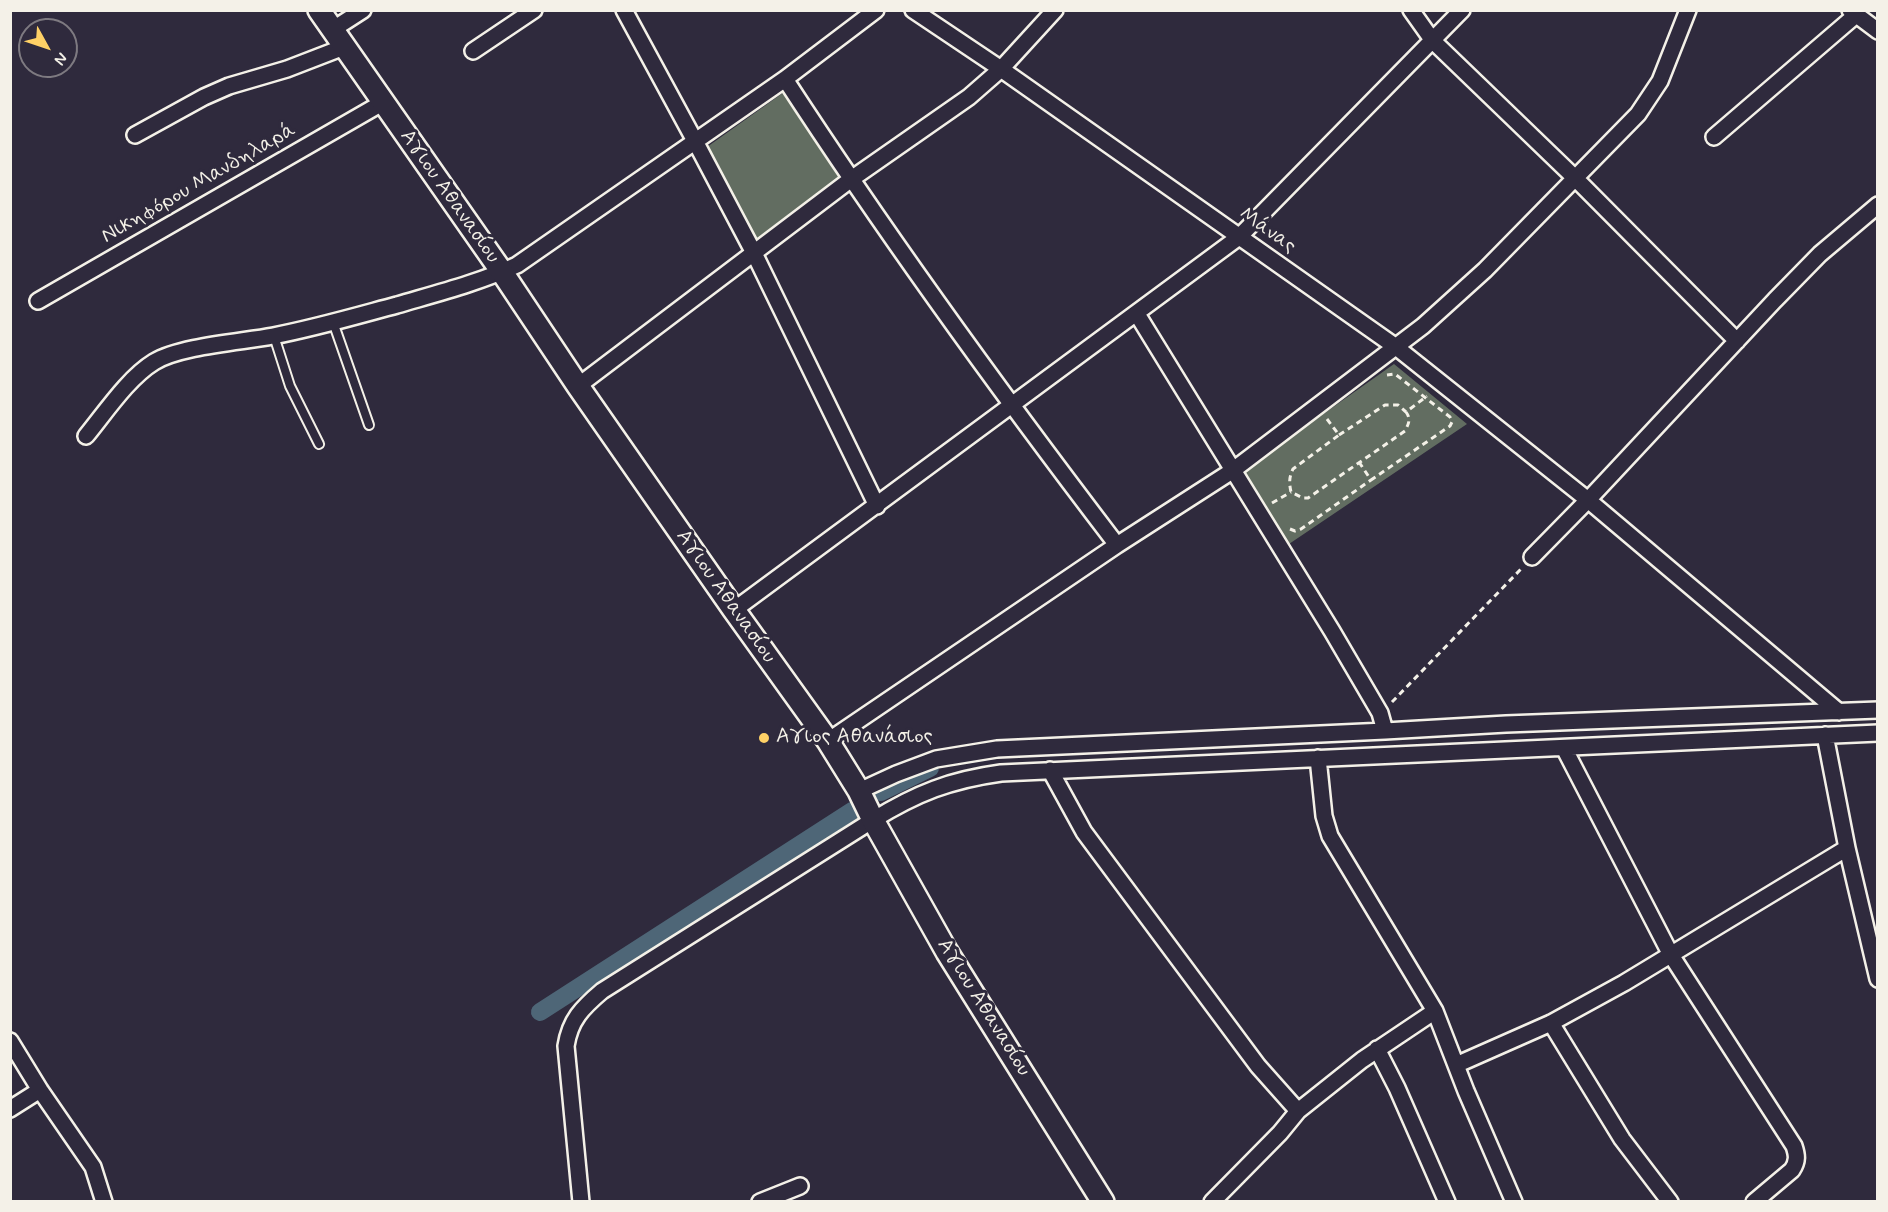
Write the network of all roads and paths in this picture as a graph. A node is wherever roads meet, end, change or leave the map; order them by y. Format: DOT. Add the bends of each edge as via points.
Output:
graph roads {
  1 [pos="319,10"];
  2 [pos="363,10"];
  3 [pos="534,10"];
  4 [pos="624,10"];
  5 [pos="876,10"];
  6 [pos="913,10"];
  7 [pos="1055,10"];
  8 [pos="1411,10"];
  9 [pos="1462,10"];
  10 [pos="1688,10"];
  11 [pos="1853,13"];
  12 [pos="1875,25"];
  13 [pos="332,30"];
  14 [pos="1433,41"];
  15 [pos="344,47"];
  16 [pos="473,51"];
  17 [pos="1001,69"];
  18 [pos="785,79"];
  19 [pos="382,103"];
  20 [pos="135,135"];
  21 [pos="1714,137"];
  22 [pos="696,141"];
  23 [pos="1574,177"];
  24 [pos="850,180"];
  25 [pos="1878,205"];
  26 [pos="1239,237"];
  27 [pos="754,254"];
  28 [pos="502,272"];
  29 [pos="38,301"];
  30 [pos="1137,314"];
  31 [pos="333,322"];
  32 [pos="274,336"];
  33 [pos="1737,341"];
  34 [pos="1396,347"];
  35 [pos="1383,378"];
  36 [pos="1443,384"];
  37 [pos="578,386"];
  38 [pos="1426,397"];
  39 [pos="1011,406"];
  40 [pos="1317,407"];
  41 [pos="1406,412"];
  42 [pos="369,425"];
  43 [pos="1339,435"];
  44 [pos="86,436"];
  45 [pos="319,444"];
  46 [pos="1359,462"];
  47 [pos="1232,471"];
  48 [pos="1371,480"];
  49 [pos="1291,492"];
  50 [pos="1267,495"];
  51 [pos="1588,500"];
  52 [pos="1272,503"];
  53 [pos="877,506"];
  54 [pos="1258,512"];
  55 [pos="1284,521"];
  56 [pos="1117,545"];
  57 [pos="1532,557"];
  58 [pos="734,610"];
  59 [pos="1878,710"];
  60 [pos="1839,712"];
  61 [pos="1380,713"];
  62 [pos="1385,731"];
  63 [pos="1878,733"];
  64 [pos="1825,735"];
  65 [pos="828,741"];
  66 [pos="1564,748"];
  67 [pos="1318,758"];
  68 [pos="1050,770"];
  69 [pos="859,791"];
  70 [pos="873,820"];
  71 [pos="1847,848"];
  72 [pos="1671,955"];
  73 [pos="1878,979"];
  74 [pos="1435,1011"];
  75 [pos="1551,1023"];
  76 [pos="10,1041"];
  77 [pos="1377,1049"];
  78 [pos="1456,1065"];
  79 [pos="40,1090"];
  80 [pos="10,1109"];
  81 [pos="1298,1111"];
  82 [pos="800,1186"];
  83 [pos="1514,1201"];
  84 [pos="104,1202"];
  85 [pos="581,1202"];
  86 [pos="760,1202"];
  87 [pos="1103,1202"];
  88 [pos="1212,1202"];
  89 [pos="1447,1202"];
  90 [pos="1670,1202"];
  91 [pos="1754,1202"];
  1 -- 13 [label="main road, Αγιου Αθανασίου"];
  2 -- 13 [label="street"];
  3 -- 16 [label="street"];
  4 -- 22 [label="street"];
  5 -- 18 [label="street"];
  6 -- 17 [label="street, Μάνας"];
  7 -- 17 [label="street"];
  8 -- 14 [label="street"];
  9 -- 14 [label="street"];
  10 -- 23 [label="street" via="1650,99"];
  11 -- 12 [label="street"];
  11 -- 21 [label="street"];
  13 -- 15 [label="main road, Αγιου Αθανασίου"];
  14 -- 23 [label="street"];
  14 -- 26 [label="street"];
  15 -- 19 [label="main road, Αγιου Αθανασίου"];
  15 -- 20 [label="street" via="229,86"];
  17 -- 24 [label="street" via="969,97"];
  17 -- 26 [label="street, Μάνας"];
  18 -- 22 [label="street"];
  18 -- 24 [label="street"];
  19 -- 28 [label="main road, Αγιου Αθανασίου"];
  19 -- 29 [label="street, Νικηφόρου Μανδηλαρά"];
  22 -- 27 [label="street"];
  22 -- 28 [label="street" via="529,258"];
  23 -- 33 [label="street"];
  23 -- 34 [label="street" via="1477,277"];
  24 -- 27 [label="street"];
  24 -- 39 [label="street"];
  25 -- 33 [label="street" via="1820,254"];
  26 -- 30 [label="street"];
  26 -- 34 [label="street, Μάνας"];
  27 -- 37 [label="street"];
  27 -- 53 [label="street"];
  28 -- 31 [label="street"];
  28 -- 37 [label="main road, Αγιου Αθανασίου"];
  30 -- 39 [label="street"];
  30 -- 47 [label="street"];
  31 -- 32 [label="street"];
  31 -- 42 [label="lane"];
  32 -- 44 [label="street" via="183,351 153,363 134,379"];
  32 -- 45 [label="lane" via="290,386"];
  33 -- 51 [label="street"];
  34 -- 36 [label="street, Μάνας"];
  34 -- 40 [label="street"];
  35 -- 38 [label="path" via="1395,374"];
  36 -- 38 [label="path"];
  36 -- 51 [label="street, Μάνας"];
  37 -- 58 [label="main road, Αγιου Αθανασίου"];
  38 -- 41 [label="path"];
  38 -- 48 [label="path" via="1450,417 1450,426"];
  39 -- 53 [label="street"];
  39 -- 56 [label="street"];
  40 -- 43 [label="path"];
  40 -- 47 [label="street"];
  41 -- 43 [label="path" via="1398,405 1385,405"];
  41 -- 46 [label="path" via="1409,423 1405,431"];
  43 -- 49 [label="path" via="1293,469"];
  46 -- 48 [label="path"];
  46 -- 49 [label="path" via="1308,498"];
  47 -- 54 [label="street"];
  47 -- 56 [label="street"];
  48 -- 55 [label="path" via="1301,529 1290,529"];
  49 -- 52 [label="path"];
  50 -- 52 [label="path"];
  51 -- 57 [label="street"];
  51 -- 60 [label="street, Μάνας"];
  52 -- 54 [label="path"];
  53 -- 58 [label="street"];
  54 -- 61 [label="street"];
  56 -- 65 [label="street"];
  57 -- 61 [label="path"];
  58 -- 65 [label="main road, Αγιου Αθανασίου"];
  59 -- 60 [label="street"];
  60 -- 62 [label="street"];
  61 -- 62 [label="street"];
  62 -- 69 [label="street" via="997,749 936,759"];
  63 -- 64 [label="street"];
  64 -- 66 [label="street"];
  64 -- 71 [label="street"];
  65 -- 69 [label="main road, Αγιου Αθανασίου"];
  66 -- 67 [label="street"];
  66 -- 72 [label="street"];
  67 -- 68 [label="street"];
  67 -- 74 [label="street" via="1330,836"];
  68 -- 70 [label="street" via="957,780 920,794"];
  68 -- 81 [label="street" via="1084,832 1258,1066"];
  69 -- 70 [label="main road, Αγιου Αθανασίου"];
  70 -- 85 [label="street" via="602,991 576,1016 566,1046"];
  70 -- 87 [label="main road, Αγιου Αθανασίου" via="947,952"];
  71 -- 72 [label="street"];
  71 -- 73 [label="street"];
  72 -- 75 [label="street"];
  72 -- 91 [label="street" via="1794,1146 1797,1155 1792,1170"];
  74 -- 77 [label="street"];
  74 -- 78 [label="street"];
  75 -- 78 [label="street"];
  75 -- 90 [label="street" via="1622,1139"];
  76 -- 79 [label="street"];
  77 -- 81 [label="street"];
  77 -- 89 [label="street"];
  78 -- 83 [label="street"];
  79 -- 80 [label="street"];
  79 -- 84 [label="street" via="93,1167"];
  81 -- 88 [label="street"];
  82 -- 86 [label="street"];
}
